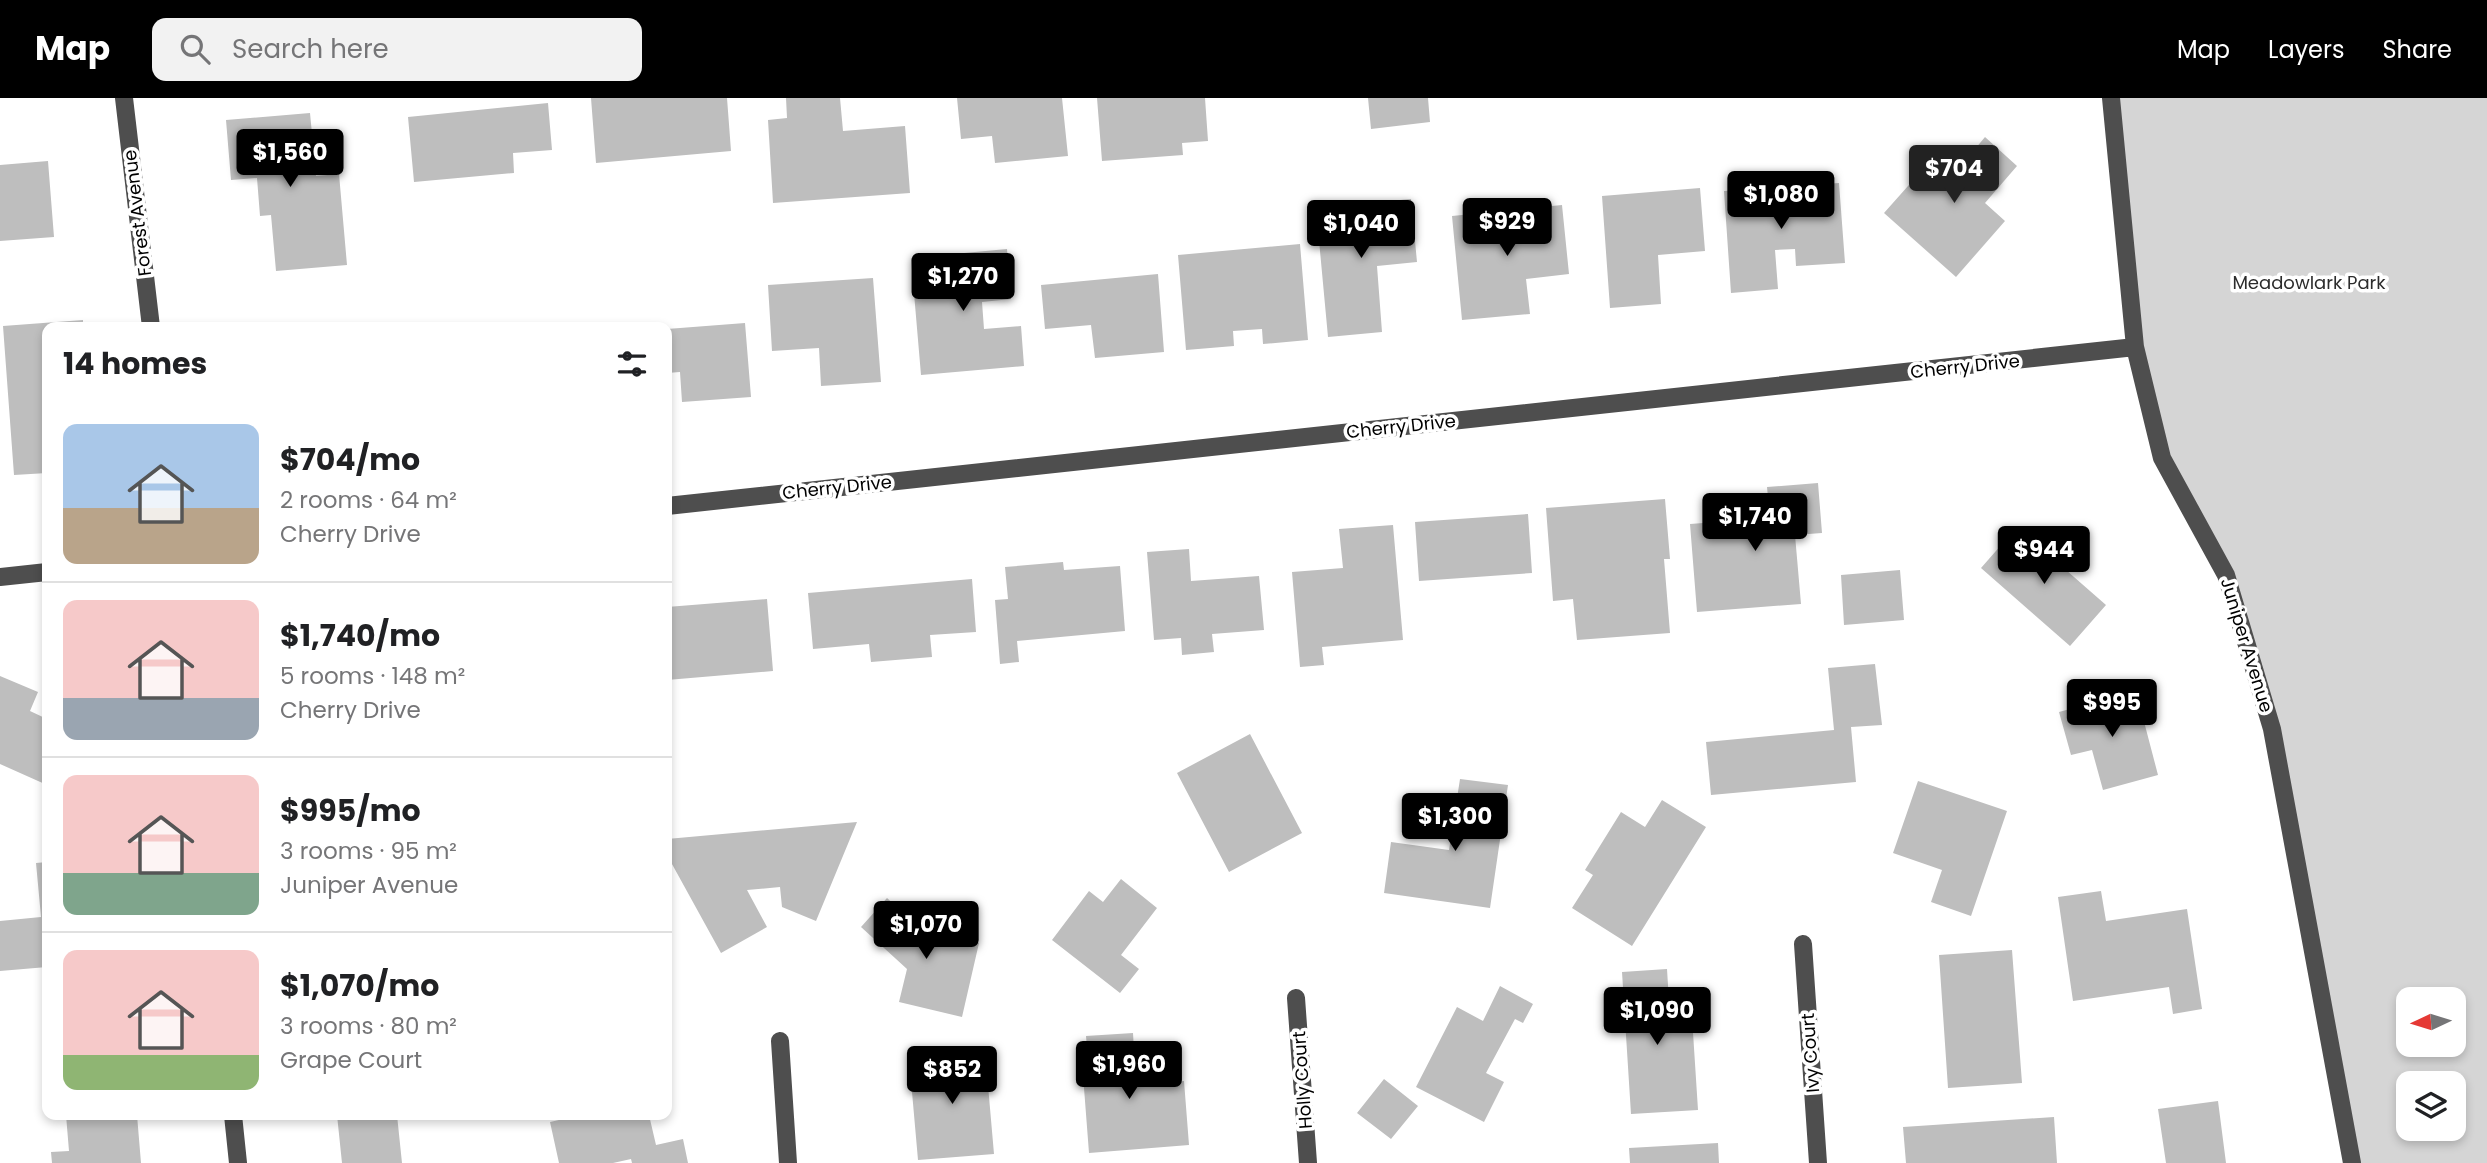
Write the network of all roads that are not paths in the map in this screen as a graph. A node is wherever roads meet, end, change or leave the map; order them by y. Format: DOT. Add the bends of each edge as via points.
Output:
graph roads {
  1 [pos="124,98"];
  2 [pos="2111,98"];
  3 [pos="150,322"];
  4 [pos="2135,347"];
  5 [pos="672,505"];
  6 [pos="42,573"];
  7 [pos="0,577"];
  8 [pos="1802,944"];
  9 [pos="1296,998"];
  10 [pos="780,1041"];
  11 [pos="234,1120"];
  12 [pos="238,1163"];
  13 [pos="788,1163"];
  14 [pos="1308,1163"];
  15 [pos="1818,1163"];
  16 [pos="2352,1163"];
  1 -- 3 [label="street, Forest Avenue"];
  2 -- 4 [label="street, Juniper Avenue"];
  4 -- 5 [label="street, Cherry Drive"];
  4 -- 16 [label="street, Juniper Avenue" via="2162,458 2226,575 2272,729"];
  6 -- 7 [label="street"];
  8 -- 15 [label="street, Ivy Court"];
  9 -- 14 [label="street, Holly Court"];
  10 -- 13 [label="street"];
  11 -- 12 [label="street"];
}
